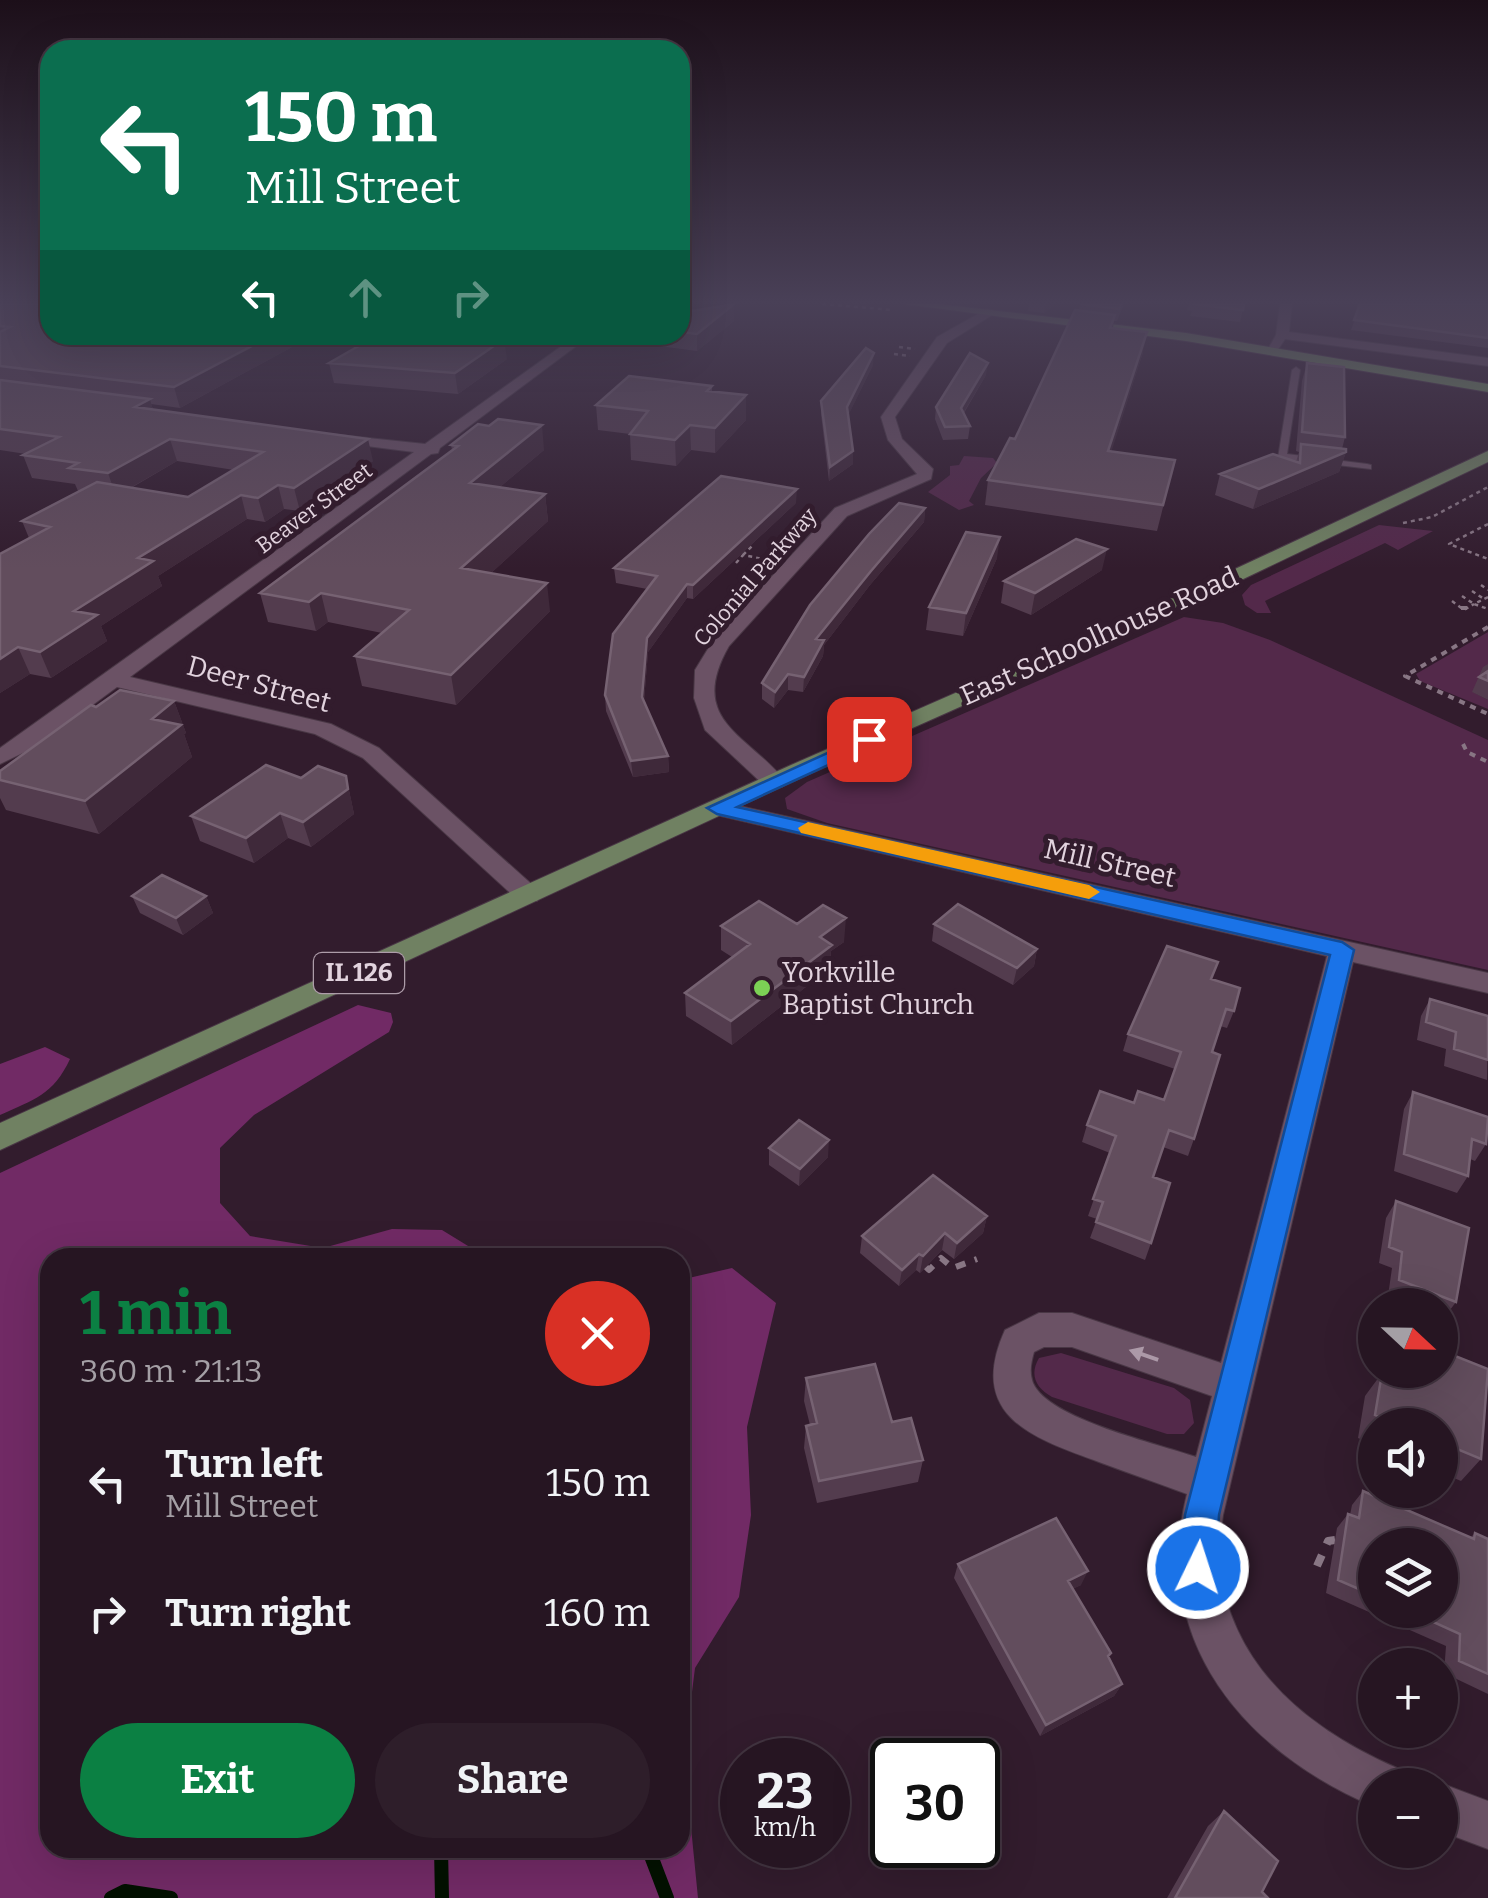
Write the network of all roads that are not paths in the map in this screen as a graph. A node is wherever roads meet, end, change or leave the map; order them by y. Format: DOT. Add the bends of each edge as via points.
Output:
graph roads {
  1 [pos="509,393"];
  2 [pos="905,393"];
  3 [pos="1292,393"];
  4 [pos="322,435"];
  5 [pos="433,450"];
  6 [pos="1488,456"];
  7 [pos="1367,467"];
  8 [pos="116,680"];
  9 [pos="0,757"];
  10 [pos="774,782"];
  11 [pos="717,808"];
  12 [pos="528,895"];
  13 [pos="1342,950"];
  14 [pos="1488,983"];
  15 [pos="0,1137"];
  16 [pos="1236,1386"];
  17 [pos="1210,1482"];
  18 [pos="1358,1773"];
  19 [pos="1458,1814"];
  20 [pos="1488,1825"];
  1 -- 5 [label="street, Beaver Street"];
  2 -- 10 [label="street, Colonial Parkway" via="888,417 888,430 926,469 925,476 841,512 721,643 705,670 705,698 716,730"];
  3 -- 7 [label="lane" via="1282,456"];
  4 -- 5 [label="street"];
  5 -- 8 [label="street, Beaver Street"];
  6 -- 10 [label="main road, East Schoolhouse Road"];
  8 -- 9 [label="street"];
  8 -- 12 [label="street, Deer Street" via="323,729 371,752"];
  10 -- 11 [label="main road, East Schoolhouse Road"];
  11 -- 12 [label="main road, East Schoolhouse Road / IL 126"];
  11 -- 13 [label="street, Mill Street"];
  12 -- 15 [label="main road, East Schoolhouse Road / IL 126"];
  13 -- 14 [label="street, Mill Street"];
  13 -- 16 [label="street"];
  16 -- 17 [label="street"];
  16 -- 17 [label="street, one-way" via="1072,1330 1039,1330 1018,1342 1011,1368 1017,1396 1046,1424"];
  17 -- 18 [label="street" via="1198,1568 1225,1656 1284,1731"];
  19 -- 20 [label="street"];
}
